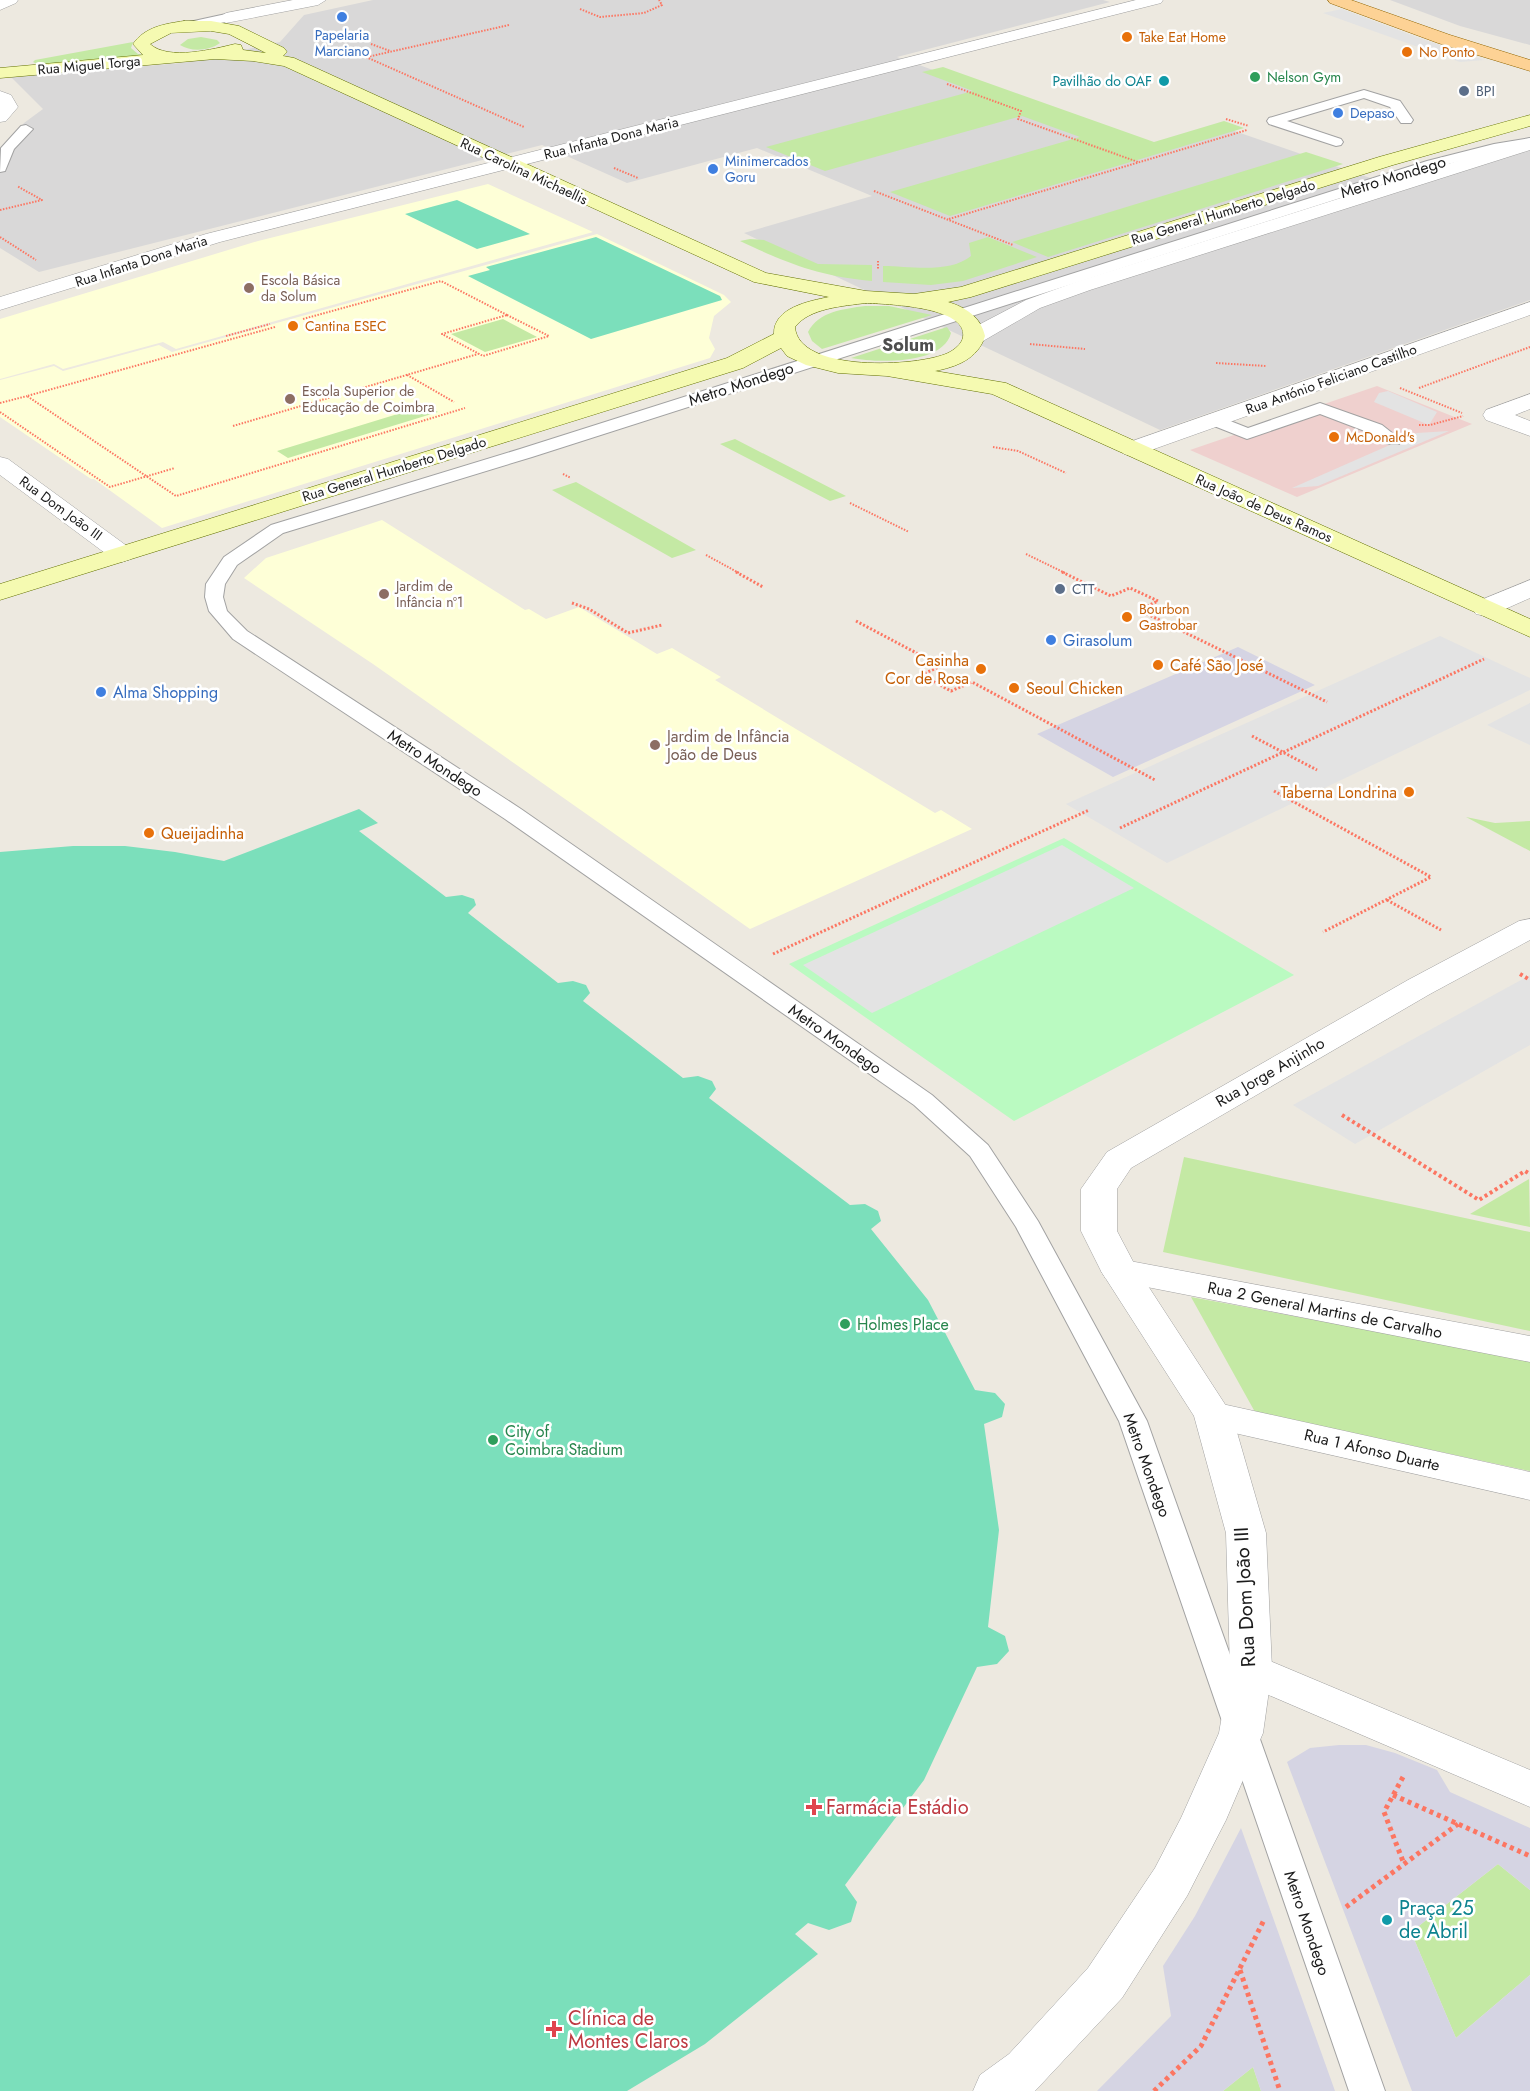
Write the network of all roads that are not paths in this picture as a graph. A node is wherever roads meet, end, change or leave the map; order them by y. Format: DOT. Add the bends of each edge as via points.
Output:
graph roads {
  1 [pos="10,0"];
  2 [pos="318,0"];
  3 [pos="1155,0"];
  4 [pos="1336,0"];
  5 [pos="1368,0"];
  6 [pos="209,3"];
  7 [pos="0,5"];
  8 [pos="284,7"];
  9 [pos="168,30"];
  10 [pos="237,30"];
  11 [pos="130,38"];
  12 [pos="63,50"];
  13 [pos="214,54"];
  14 [pos="1530,55"];
  15 [pos="30,56"];
  16 [pos="178,57"];
  17 [pos="0,62"];
  18 [pos="288,62"];
  19 [pos="1530,66"];
  20 [pos="44,69"];
  21 [pos="0,73"];
  22 [pos="0,96"];
  23 [pos="0,117"];
  24 [pos="1407,120"];
  25 [pos="1530,120"];
  26 [pos="26,129"];
  27 [pos="1336,142"];
  28 [pos="1530,143"];
  29 [pos="510,164"];
  30 [pos="0,168"];
  31 [pos="761,278"];
  32 [pos="866,297"];
  33 [pos="916,300"];
  34 [pos="0,304"];
  35 [pos="1530,308"];
  36 [pos="959,315"];
  37 [pos="787,329"];
  38 [pos="971,342"];
  39 [pos="815,360"];
  40 [pos="889,370"];
  41 [pos="998,388"];
  42 [pos="1530,401"];
  43 [pos="1215,420"];
  44 [pos="1530,429"];
  45 [pos="1393,440"];
  46 [pos="1132,448"];
  47 [pos="0,464"];
  48 [pos="122,554"];
  49 [pos="1530,588"];
  50 [pos="0,592"];
  51 [pos="1485,608"];
  52 [pos="1530,629"];
  53 [pos="1530,928"];
  54 [pos="1119,1271"];
  55 [pos="1530,1349"];
  56 [pos="1213,1415"];
  57 [pos="1530,1486"];
  58 [pos="1251,1669"];
  59 [pos="1241,1733"];
  60 [pos="1530,1788"];
  61 [pos="998,2091"];
  62 [pos="1366,2091"];
  1 -- 7 [label="street"];
  2 -- 8 [label="street"];
  3 -- 29 [label="street, Rua Infanta Dona Maria"];
  4 -- 19 [label="main road"];
  5 -- 14 [label="main road"];
  6 -- 9 [label="main road"];
  6 -- 10 [label="main road"];
  8 -- 10 [label="street"];
  8 -- 10 [label="street"];
  9 -- 10 [label="main road" via="212,26"];
  9 -- 11 [label="main road, Rua Miguel Torga"];
  9 -- 16 [label="main road" via="144,39 141,44 163,56"];
  10 -- 13 [label="main road" via="244,42"];
  10 -- 18 [label="main road, Rua Carolina Michaellis" via="280,53"];
  12 -- 15 [label="main road, Rua Miguel Torga"];
  13 -- 16 [label="main road, Rua Miguel Torga"];
  13 -- 18 [label="main road, Rua Carolina Michaellis"];
  15 -- 17 [label="main road, Rua Miguel Torga"];
  15 -- 20 [label="main road" via="26,64"];
  16 -- 20 [label="main road, Rua Miguel Torga"];
  18 -- 29 [label="main road, Rua Carolina Michaellis"];
  20 -- 21 [label="main road, Rua Miguel Torga"];
  22 -- 23 [label="street" via="9,107"];
  24 -- 27 [label="lane" via="1395,104 1364,94 1274,121"];
  25 -- 33 [label="main road, Rua General Humberto Delgado" via="1408,154 964,293"];
  26 -- 30 [label="lane" via="8,148"];
  28 -- 36 [label="lane, Metro Mondego" via="1432,164"];
  28 -- 38 [label="street, Rua General Humberto Delgado" via="1072,290 1033,304"];
  29 -- 31 [label="main road, Rua Carolina Michaellis"];
  29 -- 34 [label="street, Rua Infanta Dona Maria" via="213,238"];
  31 -- 32 [label="main road, Rua Carolina Michaellis"];
  31 -- 37 [label="main road, Rua Carolina Michaellis" via="777,296"];
  32 -- 33 [label="main road"];
  32 -- 37 [label="main road, Rua General Humberto Delgado" via="802,311"];
  33 -- 36 [label="main road"];
  35 -- 43 [label="street, Rua António Feliciano Castilho"];
  36 -- 38 [label="main road, Rua João de Deus Ramos" via="971,325"];
  36 -- 39 [label="lane, Metro Mondego"];
  37 -- 39 [label="main road" via="790,346"];
  37 -- 48 [label="main road, Rua General Humberto Delgado" via="735,363"];
  38 -- 40 [label="main road" via="957,357 942,363"];
  38 -- 41 [label="main road, Rua João de Deus Ramos"];
  39 -- 40 [label="main road" via="843,367"];
  39 -- 59 [label="lane, Metro Mondego" via="277,529 244,548 220,573 214,592 218,612 240,635 513,814 923,1100 979,1151 1029,1227 1133,1421"];
  40 -- 41 [label="main road, Rua João de Deus Ramos"];
  41 -- 46 [label="main road, Rua João de Deus Ramos"];
  42 -- 44 [label="street" via="1494,415"];
  43 -- 45 [label="lane" via="1247,434 1320,408 1376,429"];
  43 -- 46 [label="street, Rua António Feliciano Castilho"];
  46 -- 51 [label="main road, Rua João de Deus Ramos"];
  47 -- 48 [label="street, Rua Dom João III"];
  48 -- 50 [label="main road, Rua General Humberto Delgado"];
  49 -- 51 [label="street"];
  51 -- 52 [label="main road, Rua João de Deus Ramos"];
  53 -- 54 [label="street, Rua Jorge Anjinho" via="1419,987 1119,1160 1099,1189 1099,1231"];
  54 -- 55 [label="street, Rua 2 General Martins de Carvalho"];
  54 -- 56 [label="street, Rua Dom João III"];
  56 -- 57 [label="street, Rua 1 Afonso Duarte"];
  56 -- 58 [label="street, Rua Dom João III" via="1245,1533"];
  58 -- 59 [label="street, Rua Dom João III"];
  58 -- 60 [label="street"];
  59 -- 61 [label="street, Rua Dom João III" via="1171,1882 1105,1983 1026,2069"];
  59 -- 62 [label="lane, Metro Mondego"];
}
